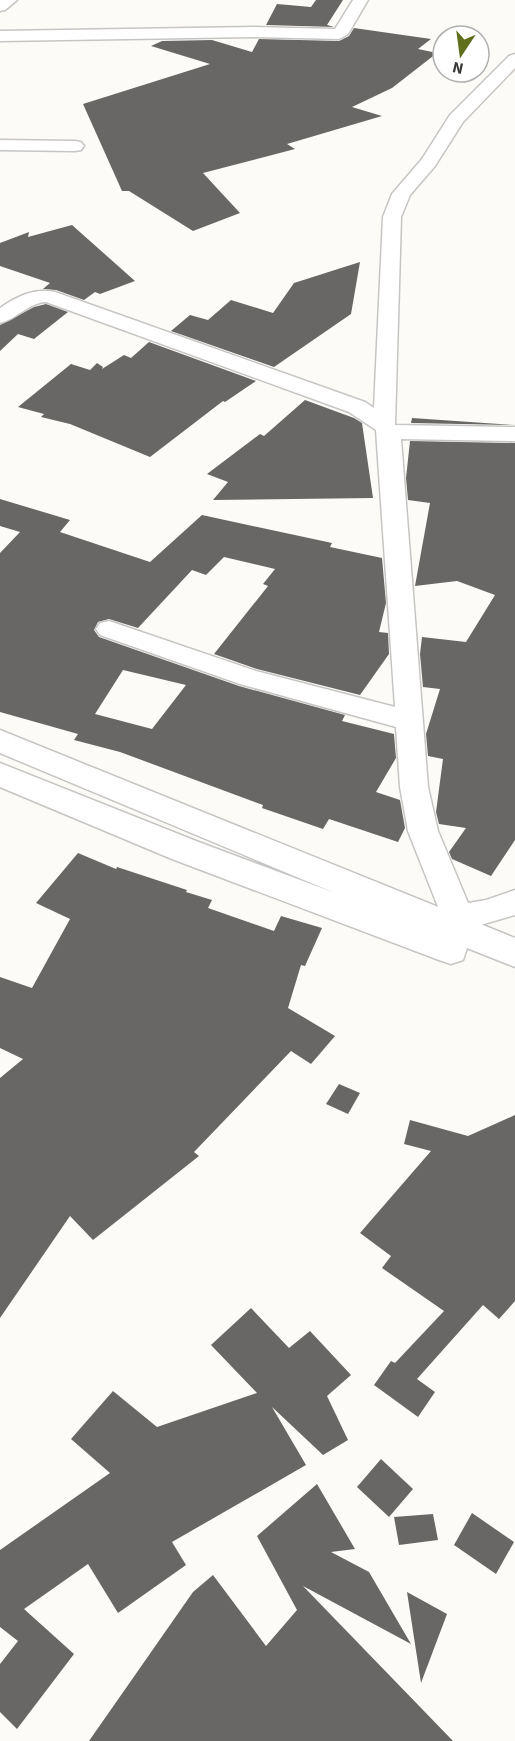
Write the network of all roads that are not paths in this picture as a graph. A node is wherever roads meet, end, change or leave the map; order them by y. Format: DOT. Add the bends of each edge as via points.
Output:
graph roads {
  1 [pos="10,0"];
  2 [pos="361,0"];
  3 [pos="0,7"];
  4 [pos="0,36"];
  5 [pos="515,59"];
  6 [pos="0,145"];
  7 [pos="75,146"];
  8 [pos="0,317"];
  9 [pos="387,429"];
  10 [pos="515,434"];
  11 [pos="109,629"];
  12 [pos="411,721"];
  13 [pos="0,741"];
  14 [pos="0,774"];
  15 [pos="515,902"];
  16 [pos="461,925"];
  17 [pos="515,953"];
  18 [pos="515,974"];
  1 -- 3 [label="street"];
  2 -- 4 [label="street" via="339,34"];
  5 -- 9 [label="street" via="456,119 429,162 401,194 392,217"];
  6 -- 7 [label="street"];
  8 -- 9 [label="street" via="25,300 48,296 357,407"];
  9 -- 10 [label="street"];
  9 -- 12 [label="street"];
  11 -- 12 [label="street" via="249,678"];
  12 -- 16 [label="street" via="414,788 423,831"];
  13 -- 16 [label="main road"];
  14 -- 18 [label="main road" via="184,850"];
  15 -- 16 [label="street"];
  16 -- 17 [label="main road"];
}
